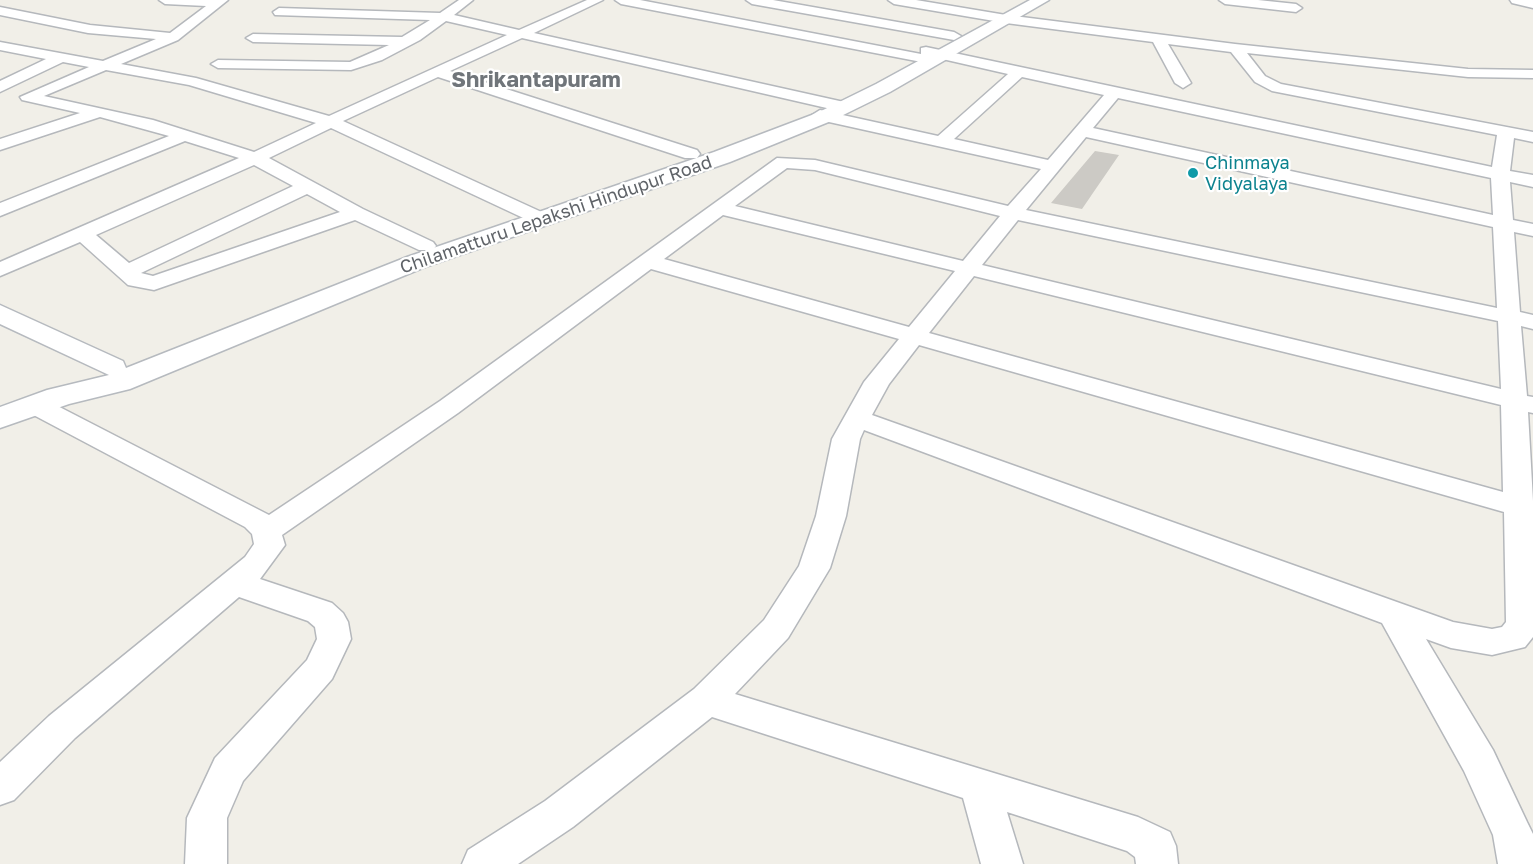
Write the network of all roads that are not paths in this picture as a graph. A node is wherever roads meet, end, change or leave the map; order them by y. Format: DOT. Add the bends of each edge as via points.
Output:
graph roads {
  1 [pos="165,0"];
  2 [pos="291,0"];
  3 [pos="467,0"];
  4 [pos="597,0"];
  5 [pos="621,0"];
  6 [pos="752,0"];
  7 [pos="894,0"];
  8 [pos="1041,0"];
  9 [pos="1225,0"];
  10 [pos="1516,0"];
  11 [pos="220,2"];
  12 [pos="22,3"];
  13 [pos="1533,4"];
  14 [pos="1296,9"];
  15 [pos="0,10"];
  16 [pos="279,12"];
  17 [pos="1005,12"];
  18 [pos="445,17"];
  19 [pos="519,33"];
  20 [pos="172,37"];
  21 [pos="253,38"];
  22 [pos="1158,38"];
  23 [pos="409,39"];
  24 [pos="0,45"];
  25 [pos="1235,48"];
  26 [pos="934,51"];
  27 [pos="63,56"];
  28 [pos="218,64"];
  29 [pos="104,65"];
  30 [pos="439,72"];
  31 [pos="1019,72"];
  32 [pos="1533,74"];
  33 [pos="191,81"];
  34 [pos="1183,83"];
  35 [pos="0,87"];
  36 [pos="1114,93"];
  37 [pos="823,109"];
  38 [pos="100,112"];
  39 [pos="331,122"];
  40 [pos="1083,131"];
  41 [pos="1506,132"];
  42 [pos="185,135"];
  43 [pos="1533,137"];
  44 [pos="940,142"];
  45 [pos="0,145"];
  46 [pos="692,154"];
  47 [pos="255,158"];
  48 [pos="1053,166"];
  49 [pos="1500,174"];
  50 [pos="1533,181"];
  51 [pos="307,187"];
  52 [pos="719,208"];
  53 [pos="0,210"];
  54 [pos="356,213"];
  55 [pos="1013,213"];
  56 [pos="534,215"];
  57 [pos="1502,224"];
  58 [pos="1533,230"];
  59 [pos="83,234"];
  60 [pos="426,246"];
  61 [pos="648,261"];
  62 [pos="969,267"];
  63 [pos="0,270"];
  64 [pos="126,272"];
  65 [pos="0,313"];
  66 [pos="1507,316"];
  67 [pos="1533,322"];
  68 [pos="915,336"];
  69 [pos="112,367"];
  70 [pos="47,401"];
  71 [pos="1523,403"];
  72 [pos="0,418"];
  73 [pos="856,418"];
  74 [pos="1518,506"];
  75 [pos="266,531"];
  76 [pos="235,583"];
  77 [pos="1393,613"];
  78 [pos="708,700"];
  79 [pos="979,786"];
  80 [pos="0,788"];
  81 [pos="206,864"];
  82 [pos="483,864"];
  83 [pos="1002,864"];
  84 [pos="1157,864"];
  85 [pos="1519,864"];
  1 -- 11 [label="street"];
  2 -- 16 [label="street"];
  3 -- 18 [label="street"];
  4 -- 19 [label="street"];
  5 -- 26 [label="street"];
  6 -- 26 [label="street"];
  7 -- 17 [label="street"];
  8 -- 17 [label="street, Chilamatturu Lepakshi Hindupur Road"];
  9 -- 14 [label="street"];
  10 -- 13 [label="street"];
  11 -- 20 [label="street"];
  12 -- 15 [label="street"];
  15 -- 20 [label="street" via="88,29"];
  16 -- 18 [label="street"];
  16 -- 21 [label="street"];
  17 -- 22 [label="street"];
  17 -- 26 [label="street, Chilamatturu Lepakshi Hindupur Road"];
  18 -- 19 [label="street"];
  18 -- 23 [label="street"];
  19 -- 30 [label="street"];
  19 -- 37 [label="street"];
  20 -- 29 [label="street"];
  21 -- 23 [label="street"];
  21 -- 28 [label="street"];
  22 -- 25 [label="street"];
  22 -- 34 [label="street"];
  23 -- 28 [label="street" via="351,66"];
  24 -- 27 [label="street"];
  25 -- 32 [label="street" via="1285,47 1468,73"];
  25 -- 41 [label="street" via="1260,79 1277,88"];
  26 -- 31 [label="street"];
  26 -- 37 [label="street, Chilamatturu Lepakshi Hindupur Road"];
  27 -- 29 [label="street"];
  27 -- 35 [label="street"];
  28 -- 33 [label="street"];
  29 -- 33 [label="street"];
  29 -- 38 [label="street" via="28,97"];
  30 -- 39 [label="street"];
  30 -- 46 [label="street"];
  31 -- 36 [label="street"];
  31 -- 44 [label="street"];
  33 -- 39 [label="street"];
  36 -- 40 [label="street"];
  36 -- 49 [label="street"];
  37 -- 44 [label="street"];
  37 -- 46 [label="street, Chilamatturu Lepakshi Hindupur Road"];
  37 -- 56 [label="street, Chilamatturu Lepakshi Hindupur Road" via="722,157"];
  38 -- 42 [label="street"];
  38 -- 45 [label="street"];
  39 -- 47 [label="street"];
  39 -- 56 [label="street"];
  40 -- 48 [label="street"];
  40 -- 57 [label="street"];
  41 -- 43 [label="street"];
  41 -- 49 [label="street"];
  42 -- 47 [label="street"];
  42 -- 53 [label="street"];
  44 -- 48 [label="street"];
  46 -- 56 [label="street, Chilamatturu Lepakshi Hindupur Road"];
  47 -- 51 [label="street"];
  47 -- 59 [label="street"];
  48 -- 55 [label="street"];
  49 -- 50 [label="street"];
  49 -- 57 [label="street"];
  51 -- 54 [label="street"];
  51 -- 64 [label="street"];
  52 -- 55 [label="street" via="778,165 791,161"];
  52 -- 61 [label="street"];
  52 -- 62 [label="street"];
  54 -- 60 [label="street"];
  54 -- 64 [label="street" via="154,283 136,280"];
  55 -- 62 [label="street"];
  55 -- 66 [label="street"];
  56 -- 60 [label="street, Chilamatturu Lepakshi Hindupur Road"];
  56 -- 70 [label="street, Chilamatturu Lepakshi Hindupur Road" via="119,382"];
  57 -- 58 [label="street"];
  57 -- 66 [label="street"];
  59 -- 63 [label="street"];
  59 -- 64 [label="street"];
  60 -- 69 [label="street, Chilamatturu Lepakshi Hindupur Road" via="285,296"];
  61 -- 68 [label="street"];
  61 -- 75 [label="street" via="449,407"];
  62 -- 68 [label="street"];
  62 -- 71 [label="street"];
  65 -- 69 [label="street"];
  66 -- 67 [label="street"];
  66 -- 71 [label="street"];
  68 -- 73 [label="street" via="877,382"];
  68 -- 74 [label="street"];
  69 -- 70 [label="street, Chilamatturu Lepakshi Hindupur Road"];
  70 -- 72 [label="street, Chilamatturu Lepakshi Hindupur Road"];
  70 -- 75 [label="street" via="256,520"];
  71 -- 74 [label="street"];
  73 -- 77 [label="street"];
  73 -- 78 [label="street" via="846,438 831,516 814,568 776,629"];
  74 -- 77 [label="street" via="1523,625 1513,638 1492,642 1451,635"];
  75 -- 76 [label="street" via="270,545 256,565"];
  76 -- 80 [label="street" via="62,727"];
  76 -- 81 [label="street" via="320,612 331,622 334,639 320,669 229,770 207,818"];
  77 -- 85 [label="street" via="1479,762 1513,835"];
  78 -- 79 [label="street"];
  78 -- 82 [label="street" via="559,814"];
  79 -- 83 [label="street"];
  79 -- 84 [label="street" via="1137,836 1155,846"];
}
